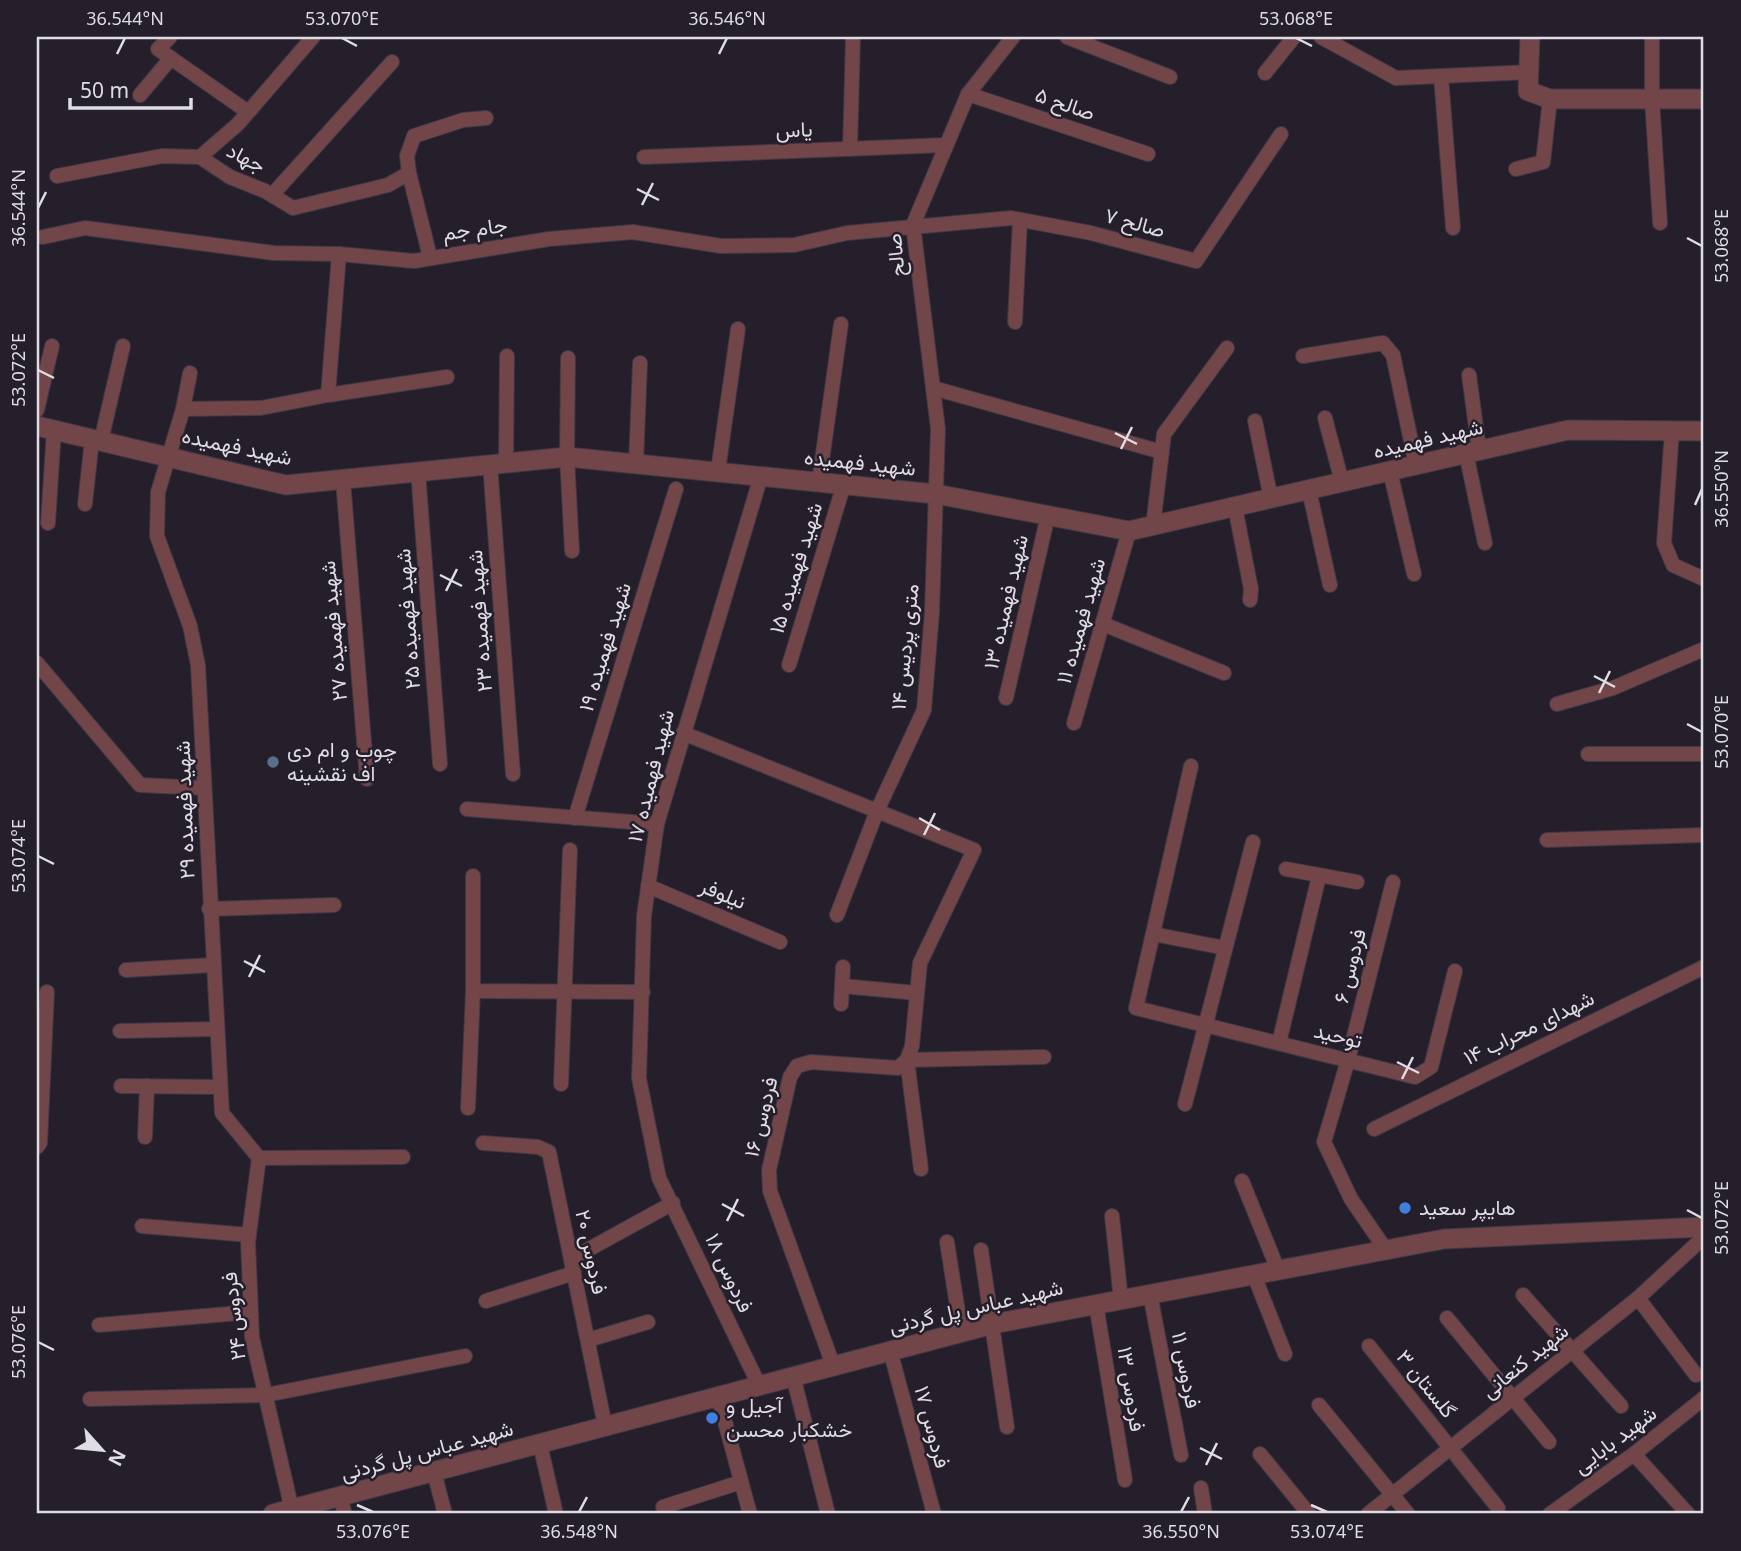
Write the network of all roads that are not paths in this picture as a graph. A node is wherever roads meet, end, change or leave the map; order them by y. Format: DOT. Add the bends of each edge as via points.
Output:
graph roads {
  1 [pos="170,37"];
  2 [pos="313,37"];
  3 [pos="853,37"];
  4 [pos="1013,37"];
  5 [pos="1067,37"];
  6 [pos="1294,37"];
  7 [pos="1321,37"];
  8 [pos="1530,37"];
  9 [pos="1652,37"];
  10 [pos="171,58"];
  11 [pos="392,62"];
  12 [pos="1529,72"];
  13 [pos="1265,73"];
  14 [pos="1441,76"];
  15 [pos="1170,77"];
  16 [pos="968,94"];
  17 [pos="140,96"];
  18 [pos="1550,99"];
  19 [pos="1652,99"];
  20 [pos="1704,99"];
  21 [pos="248,112"];
  22 [pos="486,118"];
  23 [pos="1282,134"];
  24 [pos="946,145"];
  25 [pos="850,149"];
  26 [pos="1148,154"];
  27 [pos="200,157"];
  28 [pos="644,157"];
  29 [pos="1516,169"];
  30 [pos="409,173"];
  31 [pos="57,176"];
  32 [pos="272,195"];
  33 [pos="1020,220"];
  34 [pos="1660,223"];
  35 [pos="912,225"];
  36 [pos="1453,228"];
  37 [pos="43,237"];
  38 [pos="339,254"];
  39 [pos="430,257"];
  40 [pos="1015,321"];
  41 [pos="841,324"];
  42 [pos="738,329"];
  43 [pos="52,346"];
  44 [pos="123,346"];
  45 [pos="1227,348"];
  46 [pos="507,356"];
  47 [pos="1303,356"];
  48 [pos="568,358"];
  49 [pos="640,363"];
  50 [pos="190,373"];
  51 [pos="1469,374"];
  52 [pos="447,377"];
  53 [pos="933,388"];
  54 [pos="328,395"];
  55 [pos="183,409"];
  56 [pos="37,410"];
  57 [pos="1325,418"];
  58 [pos="1255,421"];
  59 [pos="45,428"];
  60 [pos="1672,430"];
  61 [pos="1704,431"];
  62 [pos="96,440"];
  63 [pos="1162,452"];
  64 [pos="1473,452"];
  65 [pos="169,456"];
  66 [pos="567,457"];
  67 [pos="498,463"];
  68 [pos="636,463"];
  69 [pos="1416,465"];
  70 [pos="418,471"];
  71 [pos="718,471"];
  72 [pos="1390,471"];
  73 [pos="761,476"];
  74 [pos="343,480"];
  75 [pos="819,482"];
  76 [pos="1342,482"];
  77 [pos="844,484"];
  78 [pos="676,489"];
  79 [pos="1309,490"];
  80 [pos="936,494"];
  81 [pos="1271,499"];
  82 [pos="85,504"];
  83 [pos="1235,507"];
  84 [pos="1048,515"];
  85 [pos="48,523"];
  86 [pos="1153,526"];
  87 [pos="1129,531"];
  88 [pos="1485,543"];
  89 [pos="572,551"];
  90 [pos="1414,574"];
  91 [pos="1704,579"];
  92 [pos="1330,585"];
  93 [pos="1250,600"];
  94 [pos="1103,624"];
  95 [pos="1704,649"];
  96 [pos="37,663"];
  97 [pos="789,665"];
  98 [pos="1224,673"];
  99 [pos="1006,698"];
  100 [pos="1557,704"];
  101 [pos="1074,723"];
  102 [pos="683,733"];
  103 [pos="1588,754"];
  104 [pos="1704,754"];
  105 [pos="440,764"];
  106 [pos="1191,766"];
  107 [pos="513,774"];
  108 [pos="367,779"];
  109 [pos="204,788"];
  110 [pos="467,809"];
  111 [pos="877,811"];
  112 [pos="575,818"];
  113 [pos="657,824"];
  114 [pos="1704,835"];
  115 [pos="1547,840"];
  116 [pos="1253,842"];
  117 [pos="570,850"];
  118 [pos="1286,869"];
  119 [pos="472,876"];
  120 [pos="1318,876"];
  121 [pos="1357,882"];
  122 [pos="1393,882"];
  123 [pos="648,886"];
  124 [pos="334,905"];
  125 [pos="209,909"];
  126 [pos="837,915"];
  127 [pos="1153,934"];
  128 [pos="780,942"];
  129 [pos="1225,948"];
  130 [pos="213,965"];
  131 [pos="843,967"];
  132 [pos="1704,967"];
  133 [pos="126,970"];
  134 [pos="1455,971"];
  135 [pos="842,986"];
  136 [pos="473,991"];
  137 [pos="47,992"];
  138 [pos="565,992"];
  139 [pos="643,992"];
  140 [pos="917,993"];
  141 [pos="841,1004"];
  142 [pos="1205,1025"];
  143 [pos="215,1029"];
  144 [pos="120,1031"];
  145 [pos="1279,1043"];
  146 [pos="1044,1057"];
  147 [pos="907,1060"];
  148 [pos="1348,1060"];
  149 [pos="561,1084"];
  150 [pos="121,1086"];
  151 [pos="147,1086"];
  152 [pos="220,1087"];
  153 [pos="1185,1104"];
  154 [pos="468,1108"];
  155 [pos="1374,1129"];
  156 [pos="145,1137"];
  157 [pos="483,1143"];
  158 [pos="37,1147"];
  159 [pos="403,1157"];
  160 [pos="259,1158"];
  161 [pos="921,1169"];
  162 [pos="659,1178"];
  163 [pos="1242,1181"];
  164 [pos="673,1203"];
  165 [pos="1112,1216"];
  166 [pos="142,1226"];
  167 [pos="1704,1227"];
  168 [pos="249,1235"];
  169 [pos="1704,1237"];
  170 [pos="947,1242"];
  171 [pos="981,1250"];
  172 [pos="1386,1250"];
  173 [pos="572,1266"];
  174 [pos="1278,1270"];
  175 [pos="1254,1275"];
  176 [pos="1150,1294"];
  177 [pos="1522,1295"];
  178 [pos="1638,1298"];
  179 [pos="1121,1300"];
  180 [pos="486,1301"];
  181 [pos="1096,1304"];
  182 [pos="251,1312"];
  183 [pos="1447,1318"];
  184 [pos="648,1322"];
  185 [pos="993,1324"];
  186 [pos="99,1325"];
  187 [pos="961,1331"];
  188 [pos="587,1340"];
  189 [pos="1369,1346"];
  190 [pos="890,1350"];
  191 [pos="1570,1352"];
  192 [pos="1284,1354"];
  193 [pos="465,1356"];
  194 [pos="833,1365"];
  195 [pos="1696,1375"];
  196 [pos="793,1376"];
  197 [pos="759,1385"];
  198 [pos="266,1395"];
  199 [pos="718,1396"];
  200 [pos="1514,1397"];
  201 [pos="1704,1398"];
  202 [pos="90,1399"];
  203 [pos="1319,1405"];
  204 [pos="1621,1406"];
  205 [pos="605,1426"];
  206 [pos="1007,1427"];
  207 [pos="1549,1442"];
  208 [pos="540,1444"];
  209 [pos="1451,1448"];
  210 [pos="1261,1454"];
  211 [pos="1634,1454"];
  212 [pos="1181,1455"];
  213 [pos="435,1472"];
  214 [pos="1125,1480"];
  215 [pos="741,1482"];
  216 [pos="1201,1488"];
  217 [pos="1391,1495"];
  218 [pos="343,1506"];
  219 [pos="663,1507"];
  220 [pos="1498,1508"];
  221 [pos="292,1510"];
  222 [pos="273,1514"];
  223 [pos="445,1514"];
  224 [pos="556,1514"];
  225 [pos="750,1514"];
  226 [pos="828,1514"];
  227 [pos="934,1514"];
  228 [pos="1205,1514"];
  229 [pos="1309,1514"];
  230 [pos="1368,1514"];
  231 [pos="1408,1514"];
  232 [pos="1550,1514"];
  233 [pos="1688,1514"];
  1 -- 10 [label="street" via="158,49"];
  2 -- 21 [label="street"];
  3 -- 25 [label="street"];
  4 -- 16 [label="street, صالح"];
  5 -- 15 [label="street"];
  6 -- 13 [label="street"];
  7 -- 14 [label="street" via="1396,78"];
  8 -- 12 [label="street"];
  9 -- 19 [label="street"];
  10 -- 17 [label="street"];
  10 -- 21 [label="street"];
  11 -- 32 [label="street"];
  12 -- 14 [label="street"];
  12 -- 18 [label="street" via="1528,91"];
  14 -- 36 [label="street"];
  16 -- 24 [label="street, صالح"];
  16 -- 26 [label="street, صالح ۵"];
  18 -- 19 [label="street"];
  18 -- 29 [label="street" via="1543,162"];
  19 -- 20 [label="street"];
  19 -- 34 [label="street"];
  21 -- 27 [label="street"];
  22 -- 30 [label="street" via="463,120 414,136 407,156"];
  23 -- 33 [label="street, صالح ۷" via="1195,261 1091,233"];
  24 -- 25 [label="street, یاس"];
  24 -- 35 [label="street, صالح"];
  25 -- 28 [label="street, یاس"];
  27 -- 31 [label="street, جهاد" via="162,156"];
  27 -- 32 [label="street, جهاد" via="230,177"];
  30 -- 32 [label="street, جهاد" via="388,185 293,208"];
  30 -- 39 [label="street"];
  33 -- 35 [label="street, صالح ۷"];
  33 -- 40 [label="street"];
  35 -- 39 [label="street, جام جم" via="847,233 794,246 721,246 634,232"];
  35 -- 53 [label="street, صالح"];
  37 -- 38 [label="street, جام جم" via="85,228 274,253"];
  38 -- 39 [label="street, جام جم" via="414,261"];
  38 -- 54 [label="street"];
  41 -- 75 [label="street"];
  42 -- 71 [label="street"];
  43 -- 56 [label="street"];
  44 -- 62 [label="street"];
  45 -- 63 [label="street" via="1164,434"];
  46 -- 67 [label="street, شهید فهمیده ۲۳"];
  47 -- 69 [label="street" via="1383,343 1393,355"];
  48 -- 66 [label="street"];
  49 -- 68 [label="street"];
  50 -- 55 [label="street, شهید فهمیده ۲۹"];
  51 -- 64 [label="street"];
  52 -- 54 [label="street"];
  53 -- 63 [label="street"];
  53 -- 80 [label="street, صالح" via="938,429"];
  54 -- 55 [label="street" via="261,408"];
  55 -- 65 [label="street, شهید فهمیده ۲۹"];
  57 -- 76 [label="street"];
  58 -- 81 [label="street"];
  59 -- 62 [label="street, شهید فهمیده"];
  59 -- 85 [label="street"];
  60 -- 61 [label="street, شهید فهمیده"];
  60 -- 64 [label="street, شهید فهمیده" via="1568,430"];
  60 -- 91 [label="street" via="1664,543 1673,565"];
  62 -- 65 [label="street, شهید فهمیده"];
  62 -- 82 [label="street"];
  63 -- 86 [label="street"];
  64 -- 69 [label="street, شهید فهمیده"];
  64 -- 88 [label="street"];
  65 -- 74 [label="street, شهید فهمیده" via="286,485"];
  65 -- 109 [label="street, شهید فهمیده ۲۹" via="158,492 157,536 190,626 198,665"];
  66 -- 67 [label="street, شهید فهمیده"];
  66 -- 68 [label="street, شهید فهمیده"];
  66 -- 89 [label="street"];
  67 -- 70 [label="street, شهید فهمیده"];
  67 -- 107 [label="street, شهید فهمیده ۲۳"];
  68 -- 71 [label="street, شهید فهمیده"];
  69 -- 72 [label="street, شهید فهمیده"];
  70 -- 74 [label="street, شهید فهمیده"];
  70 -- 105 [label="street, شهید فهمیده ۲۵"];
  71 -- 73 [label="street, شهید فهمیده"];
  72 -- 76 [label="street, شهید فهمیده"];
  72 -- 90 [label="street"];
  73 -- 75 [label="street, شهید فهمیده"];
  73 -- 102 [label="street, شهید فهمیده ۱۷"];
  74 -- 108 [label="street, شهید فهمیده ۲۷"];
  75 -- 77 [label="street, شهید فهمیده"];
  76 -- 79 [label="street, شهید فهمیده"];
  77 -- 80 [label="street, شهید فهمیده"];
  77 -- 97 [label="street, شهید فهمیده ۱۵"];
  78 -- 112 [label="street, شهید فهمیده ۱۹"];
  79 -- 81 [label="street, شهید فهمیده"];
  79 -- 92 [label="street"];
  80 -- 84 [label="street, شهید فهمیده"];
  80 -- 111 [label="street, ۱۴ متری پردیس" via="924,710"];
  81 -- 83 [label="street, شهید فهمیده"];
  83 -- 86 [label="street, شهید فهمیده"];
  83 -- 93 [label="street"];
  84 -- 87 [label="street, شهید فهمیده"];
  84 -- 99 [label="street, شهید فهمیده ۱۳"];
  86 -- 87 [label="street, شهید فهمیده"];
  87 -- 94 [label="street, شهید فهمیده ۱۱"];
  94 -- 98 [label="street"];
  94 -- 101 [label="street, شهید فهمیده ۱۱"];
  95 -- 100 [label="street" via="1613,688"];
  96 -- 109 [label="street" via="140,785"];
  102 -- 111 [label="street"];
  102 -- 113 [label="street, شهید فهمیده ۱۷"];
  103 -- 104 [label="street"];
  106 -- 127 [label="street"];
  109 -- 125 [label="street, شهید فهمیده ۲۹"];
  110 -- 112 [label="street"];
  111 -- 126 [label="street, ۱۴ متری پردیس"];
  111 -- 140 [label="street" via="974,850 920,963"];
  112 -- 113 [label="street"];
  113 -- 123 [label="street, شهید فهمیده ۱۷"];
  114 -- 115 [label="street"];
  116 -- 129 [label="street"];
  117 -- 138 [label="street"];
  118 -- 120 [label="street"];
  119 -- 136 [label="street"];
  120 -- 121 [label="street"];
  120 -- 145 [label="street"];
  122 -- 148 [label="street, فردوس ۶"];
  123 -- 128 [label="street, نیلوفر"];
  123 -- 139 [label="street, شهید فهمیده ۱۷"];
  124 -- 125 [label="street"];
  125 -- 130 [label="street, شهید فهمیده ۲۹"];
  127 -- 129 [label="street"];
  127 -- 142 [label="street, توحید" via="1136,1008"];
  129 -- 142 [label="street"];
  130 -- 133 [label="street"];
  130 -- 143 [label="street, شهید فهمیده ۲۹"];
  131 -- 135 [label="street"];
  132 -- 155 [label="street, شهدای محراب ۱۴"];
  134 -- 148 [label="street, توحید" via="1431,1067 1415,1077"];
  135 -- 140 [label="street"];
  135 -- 141 [label="street"];
  136 -- 138 [label="street"];
  136 -- 154 [label="street"];
  137 -- 158 [label="street"];
  138 -- 139 [label="street"];
  138 -- 149 [label="street"];
  139 -- 162 [label="street, شهید فهمیده ۱۷" via="639,1078"];
  140 -- 147 [label="street"];
  142 -- 145 [label="street, توحید"];
  142 -- 153 [label="street"];
  143 -- 144 [label="street"];
  143 -- 152 [label="street, شهید فهمیده ۲۹"];
  145 -- 148 [label="street, توحید"];
  146 -- 147 [label="street, فردوس ۱۶"];
  147 -- 161 [label="street"];
  147 -- 194 [label="street, فردوس ۱۶" via="898,1068 811,1062 797,1066 790,1077 769,1170 770,1191"];
  148 -- 172 [label="street, فردوس ۶" via="1324,1142 1351,1199"];
  150 -- 151 [label="street"];
  151 -- 152 [label="street"];
  151 -- 156 [label="street"];
  152 -- 160 [label="street, شهید فهمیده ۲۹" via="222,1113"];
  157 -- 173 [label="street, فردوس ۲۰" via="538,1146 549,1152"];
  159 -- 160 [label="street"];
  160 -- 168 [label="street, فردوس ۲۴"];
  162 -- 164 [label="street, فردوس ۱۸"];
  163 -- 174 [label="street"];
  164 -- 173 [label="street"];
  164 -- 197 [label="street, فردوس ۱۸"];
  165 -- 179 [label="street"];
  166 -- 168 [label="street"];
  167 -- 172 [label="street, شهید عباس پل گردنی" via="1509,1234"];
  168 -- 182 [label="street, فردوس ۲۴"];
  169 -- 178 [label="street, شهید کنعانی"];
  170 -- 187 [label="street"];
  171 -- 185 [label="street"];
  172 -- 174 [label="street, شهید عباس پل گردنی"];
  173 -- 180 [label="street"];
  173 -- 188 [label="street, فردوس ۲۰"];
  174 -- 175 [label="street, شهید عباس پل گردنی"];
  175 -- 176 [label="street, شهید عباس پل گردنی"];
  175 -- 192 [label="street"];
  176 -- 179 [label="street, شهید عباس پل گردنی"];
  176 -- 212 [label="street, فردوس ۱۱"];
  177 -- 191 [label="street"];
  178 -- 191 [label="street, شهید کنعانی"];
  178 -- 195 [label="street"];
  179 -- 181 [label="street, شهید عباس پل گردنی"];
  181 -- 185 [label="street, شهید عباس پل گردنی"];
  181 -- 214 [label="street, فردوس ۱۳"];
  182 -- 186 [label="street"];
  182 -- 198 [label="street, فردوس ۲۴"];
  183 -- 200 [label="street"];
  184 -- 188 [label="street"];
  185 -- 187 [label="street, شهید عباس پل گردنی"];
  185 -- 206 [label="street"];
  187 -- 190 [label="street, شهید عباس پل گردنی"];
  188 -- 205 [label="street, فردوس ۲۰"];
  189 -- 209 [label="street, گلستان ۳"];
  190 -- 194 [label="street, شهید عباس پل گردنی"];
  190 -- 227 [label="street, فردوس ۱۷"];
  191 -- 200 [label="street, شهید کنعانی"];
  191 -- 204 [label="street"];
  193 -- 198 [label="street"];
  194 -- 196 [label="street, شهید عباس پل گردنی"];
  196 -- 197 [label="street, شهید عباس پل گردنی"];
  196 -- 226 [label="street"];
  197 -- 199 [label="street, شهید عباس پل گردنی"];
  198 -- 202 [label="street"];
  198 -- 221 [label="street, فردوس ۲۴"];
  199 -- 205 [label="street, شهید عباس پل گردنی"];
  199 -- 215 [label="street"];
  200 -- 207 [label="street"];
  200 -- 209 [label="street, شهید کنعانی"];
  201 -- 211 [label="street, شهید بابایی"];
  203 -- 217 [label="street"];
  205 -- 208 [label="street, شهید عباس پل گردنی"];
  208 -- 213 [label="street, شهید عباس پل گردنی"];
  208 -- 224 [label="street"];
  209 -- 217 [label="street, شهید کنعانی"];
  209 -- 220 [label="street, گلستان ۳"];
  210 -- 229 [label="street"];
  211 -- 232 [label="street, شهید بابایی"];
  211 -- 233 [label="street"];
  213 -- 218 [label="street, شهید عباس پل گردنی"];
  213 -- 223 [label="street"];
  215 -- 219 [label="street"];
  215 -- 225 [label="street"];
  216 -- 228 [label="street"];
  217 -- 230 [label="street, شهید کنعانی"];
  217 -- 231 [label="street"];
  218 -- 221 [label="street, شهید عباس پل گردنی"];
  221 -- 222 [label="street, شهید عباس پل گردنی"];
}
